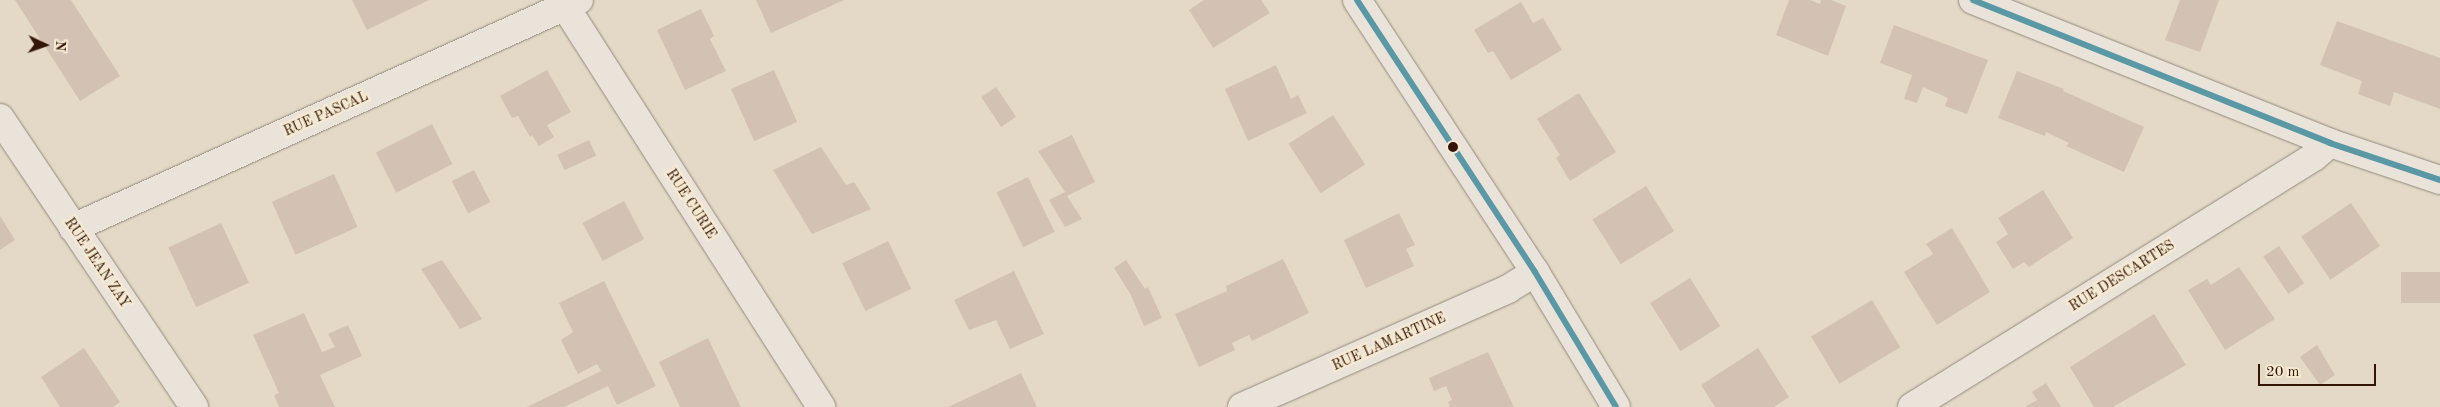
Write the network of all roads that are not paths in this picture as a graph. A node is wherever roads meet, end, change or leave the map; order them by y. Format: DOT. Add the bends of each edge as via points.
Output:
graph roads {
  1 [pos="1357,0"];
  2 [pos="1973,0"];
  3 [pos="568,2"];
  4 [pos="0,118"];
  5 [pos="2330,143"];
  6 [pos="2440,180"];
  7 [pos="73,228"];
  8 [pos="1535,272"];
  9 [pos="194,407"];
  10 [pos="821,407"];
  11 [pos="1242,407"];
  12 [pos="1616,407"];
  13 [pos="1912,407"];
  1 -- 8 [label="street"];
  2 -- 5 [label="street"];
  3 -- 7 [label="street, RUE PASCAL"];
  3 -- 10 [label="street, RUE CURIE"];
  4 -- 7 [label="street, RUE JEAN ZAY"];
  5 -- 6 [label="street"];
  5 -- 13 [label="street, RUE DESCARTES"];
  7 -- 9 [label="street, RUE JEAN ZAY"];
  8 -- 11 [label="street, RUE LAMARTINE" via="1508,289"];
  8 -- 12 [label="street"];
}
